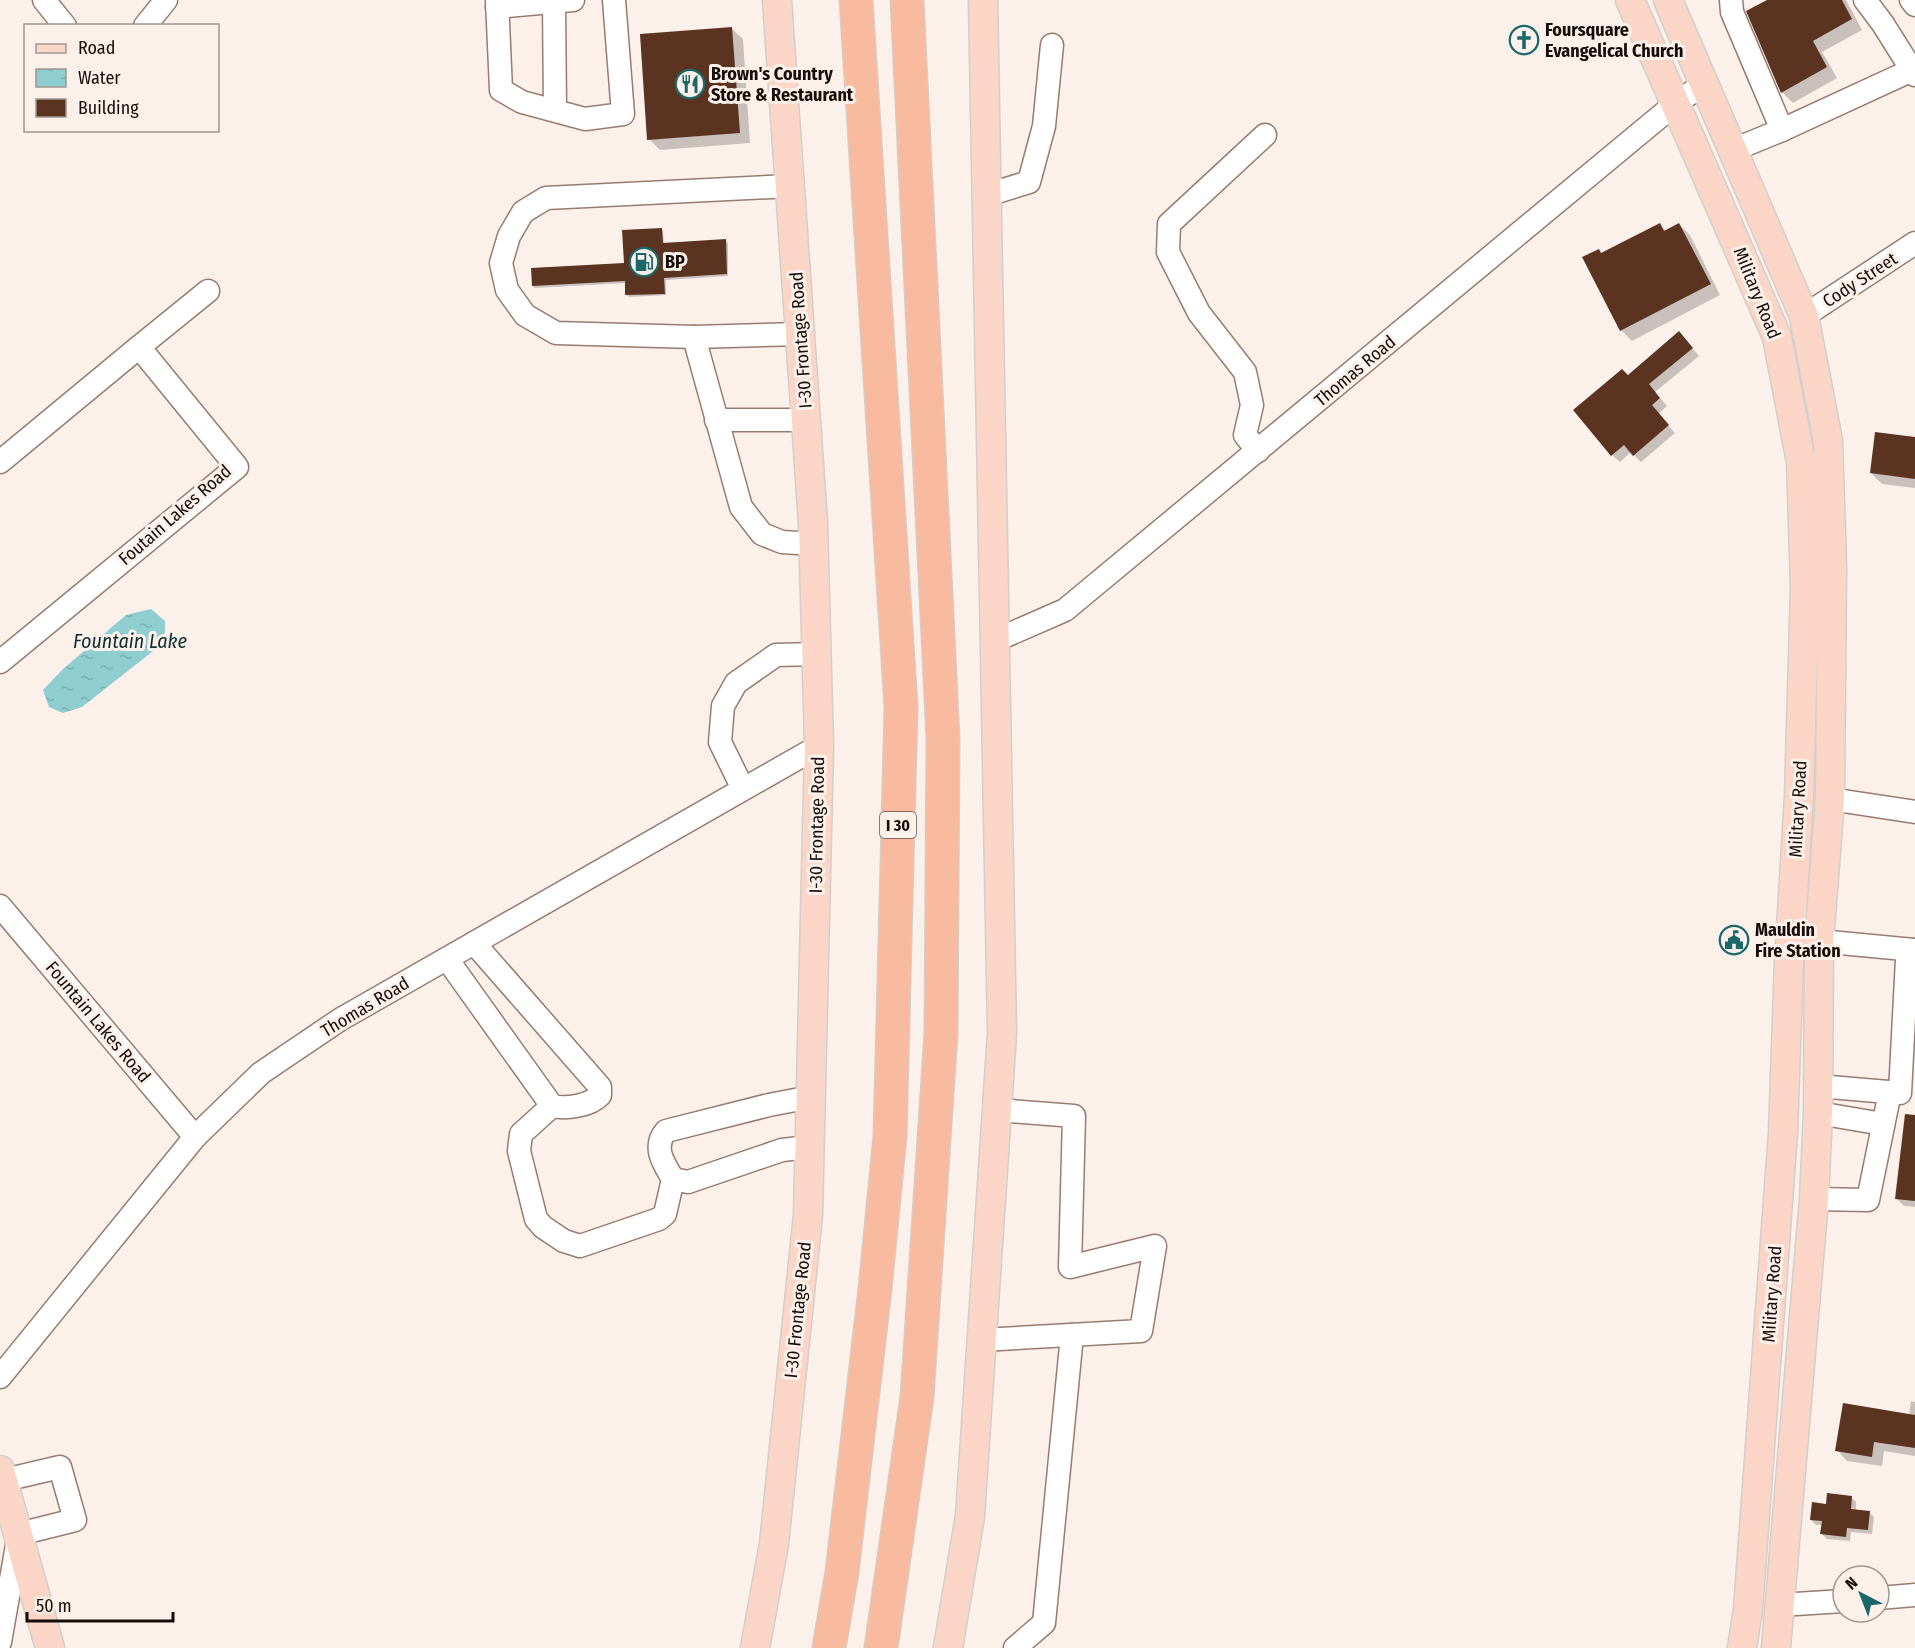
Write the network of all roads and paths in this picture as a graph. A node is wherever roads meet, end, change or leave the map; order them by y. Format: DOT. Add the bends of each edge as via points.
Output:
graph roads {
  1 [pos="44,0"];
  2 [pos="166,0"];
  3 [pos="614,0"];
  4 [pos="777,0"];
  5 [pos="856,0"];
  6 [pos="907,0"];
  7 [pos="983,0"];
  8 [pos="1630,0"];
  9 [pos="1668,0"];
  10 [pos="1731,0"];
  11 [pos="1865,0"];
  12 [pos="1911,0"];
  13 [pos="564,1"];
  14 [pos="497,4"];
  15 [pos="1915,5"];
  16 [pos="63,24"];
  17 [pos="148,24"];
  18 [pos="1052,45"];
  19 [pos="1913,73"];
  20 [pos="1705,83"];
  21 [pos="1674,105"];
  22 [pos="555,110"];
  23 [pos="1782,130"];
  24 [pos="1265,135"];
  25 [pos="1733,150"];
  26 [pos="790,186"];
  27 [pos="987,195"];
  28 [pos="1915,243"];
  29 [pos="208,291"];
  30 [pos="1804,316"];
  31 [pos="800,334"];
  32 [pos="694,337"];
  33 [pos="139,347"];
  34 [pos="716,420"];
  35 [pos="806,420"];
  36 [pos="1258,451"];
  37 [pos="0,462"];
  38 [pos="814,544"];
  39 [pos="993,641"];
  40 [pos="816,654"];
  41 [pos="0,662"];
  42 [pos="819,746"];
  43 [pos="742,789"];
  44 [pos="1830,799"];
  45 [pos="1915,812"];
  46 [pos="0,906"];
  47 [pos="1819,941"];
  48 [pos="474,943"];
  49 [pos="1791,943"];
  50 [pos="1915,950"];
  51 [pos="447,959"];
  52 [pos="1890,1092"];
  53 [pos="811,1097"];
  54 [pos="1818,1100"];
  55 [pos="552,1106"];
  56 [pos="997,1110"];
  57 [pos="1883,1124"];
  58 [pos="195,1137"];
  59 [pos="809,1147"];
  60 [pos="673,1179"];
  61 [pos="1814,1198"];
  62 [pos="1072,1335"];
  63 [pos="982,1340"];
  64 [pos="0,1377"];
  65 [pos="1,1477"];
  66 [pos="19,1534"];
  67 [pos="1915,1595"];
  68 [pos="1891,1597"];
  69 [pos="1831,1602"];
  70 [pos="1780,1605"];
  71 [pos="1748,1610"];
  72 [pos="0,1642"];
  73 [pos="50,1648"];
  74 [pos="755,1648"];
  75 [pos="829,1648"];
  76 [pos="881,1648"];
  77 [pos="948,1648"];
  78 [pos="1015,1648"];
  79 [pos="1742,1648"];
  80 [pos="1776,1648"];
  1 -- 16 [label="street"];
  2 -- 17 [label="street"];
  3 -- 22 [label="street" via="622,114 585,119"];
  4 -- 26 [label="main road, I-30 Frontage Road"];
  5 -- 75 [label="highway, I 30" via="901,707 890,1136 846,1536"];
  6 -- 76 [label="highway, I 30" via="943,739 941,1033 917,1397"];
  7 -- 27 [label="main road"];
  8 -- 21 [label="main road, Military Road"];
  9 -- 20 [label="main road, Military Road"];
  10 -- 23 [label="street" via="1732,12"];
  11 -- 19 [label="street"];
  12 -- 15 [label="street"];
  13 -- 14 [label="street"];
  13 -- 22 [label="street"];
  14 -- 22 [label="street" via="501,90 522,102"];
  18 -- 27 [label="street" via="1044,126 1029,182"];
  19 -- 23 [label="street"];
  20 -- 21 [label="street, Thomas Road"];
  20 -- 25 [label="main road, Military Road"];
  21 -- 36 [label="street, Thomas Road"];
  21 -- 49 [label="main road, Military Road" via="1777,337 1801,462 1805,587"];
  23 -- 25 [label="street"];
  24 -- 36 [label="street" via="1169,224 1168,252 1199,313 1245,372 1252,405 1245,435"];
  25 -- 30 [label="main road, Military Road"];
  26 -- 31 [label="main road, I-30 Frontage Road"];
  26 -- 32 [label="street" via="546,198 523,212 509,236 501,263 507,290 525,315 556,333"];
  27 -- 39 [label="main road"];
  28 -- 30 [label="street, Cody Street"];
  29 -- 33 [label="street"];
  30 -- 44 [label="main road, Military Road" via="1828,441 1832,567"];
  31 -- 32 [label="street"];
  31 -- 35 [label="main road, I-30 Frontage Road"];
  32 -- 34 [label="street"];
  33 -- 37 [label="street"];
  33 -- 41 [label="street, Foutain Lakes Road" via="237,467"];
  34 -- 35 [label="street"];
  34 -- 38 [label="street" via="741,507 762,534 782,542"];
  35 -- 38 [label="main road, I-30 Frontage Road"];
  36 -- 39 [label="street, Thomas Road" via="1065,610"];
  38 -- 40 [label="main road, I-30 Frontage Road"];
  39 -- 56 [label="main road" via="1002,1033"];
  40 -- 42 [label="main road, I-30 Frontage Road"];
  40 -- 43 [label="street" via="776,655 736,683 723,706 720,742"];
  42 -- 43 [label="street, Thomas Road"];
  42 -- 53 [label="main road, I-30 Frontage Road"];
  43 -- 48 [label="street, Thomas Road"];
  44 -- 45 [label="street"];
  44 -- 47 [label="main road, Military Road"];
  46 -- 58 [label="street, Fountain Lakes Road"];
  47 -- 49 [label="main road"];
  47 -- 50 [label="street"];
  47 -- 54 [label="main road, Military Road"];
  48 -- 51 [label="street, Thomas Road"];
  48 -- 55 [label="street" via="600,1087 596,1099 565,1109"];
  49 -- 71 [label="main road, Military Road" via="1778,1210"];
  50 -- 52 [label="street" via="1907,959 1900,1093"];
  51 -- 55 [label="street"];
  51 -- 58 [label="street, Thomas Road" via="341,1019 261,1073"];
  52 -- 54 [label="street"];
  52 -- 57 [label="street"];
  53 -- 59 [label="main road, I-30 Frontage Road"];
  53 -- 60 [label="street" via="666,1131 660,1138 659,1149"];
  54 -- 57 [label="street"];
  54 -- 61 [label="main road, Military Road"];
  55 -- 60 [label="street" via="521,1134 519,1151 536,1219 564,1241 580,1246 659,1219 665,1214"];
  56 -- 62 [label="street" via="1074,1116 1071,1267 1155,1246 1141,1331"];
  56 -- 63 [label="main road"];
  57 -- 61 [label="street" via="1868,1200"];
  58 -- 64 [label="street, Thomas Road"];
  59 -- 60 [label="street" via="782,1150 688,1182"];
  59 -- 74 [label="main road, I-30 Frontage Road" via="808,1215 774,1544"];
  61 -- 70 [label="main road, Military Road"];
  62 -- 63 [label="street"];
  62 -- 78 [label="street" via="1044,1623"];
  63 -- 77 [label="main road" via="970,1516"];
  65 -- 66 [label="main road"];
  65 -- 66 [label="street" via="60,1467 75,1520"];
  66 -- 72 [label="street"];
  66 -- 73 [label="main road"];
  67 -- 68 [label="street"];
  69 -- 70 [label="street"];
  70 -- 71 [label="main road"];
  70 -- 80 [label="main road, Military Road"];
  71 -- 79 [label="main road, Military Road"];
}
